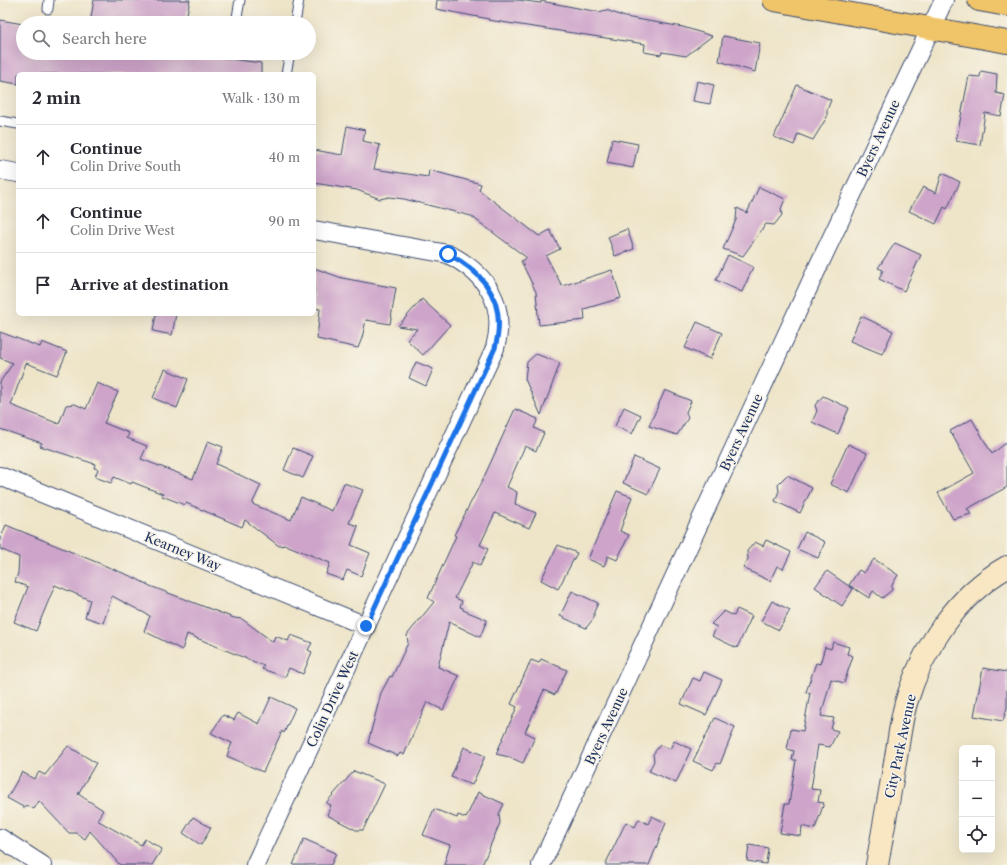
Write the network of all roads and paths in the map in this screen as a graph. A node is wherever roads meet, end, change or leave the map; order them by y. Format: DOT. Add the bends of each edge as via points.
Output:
graph roads {
  1 [pos="240,0"];
  2 [pos="299,0"];
  3 [pos="774,0"];
  4 [pos="944,0"];
  5 [pos="979,0"];
  6 [pos="1007,5"];
  7 [pos="237,16"];
  8 [pos="296,16"];
  9 [pos="930,28"];
  10 [pos="1007,42"];
  11 [pos="288,60"];
  12 [pos="286,72"];
  13 [pos="0,121"];
  14 [pos="16,124"];
  15 [pos="0,170"];
  16 [pos="16,173"];
  17 [pos="316,230"];
  18 [pos="0,476"];
  19 [pos="1007,567"];
  20 [pos="366,626"];
  21 [pos="0,838"];
  22 [pos="42,865"];
  23 [pos="255,865"];
  24 [pos="540,865"];
  25 [pos="877,865"];
  1 -- 7 [label="lane"];
  2 -- 8 [label="lane"];
  3 -- 9 [label="main road"];
  4 -- 9 [label="street, Byers Avenue"];
  5 -- 6 [label="main road"];
  9 -- 10 [label="main road"];
  9 -- 24 [label="street, Byers Avenue"];
  11 -- 12 [label="lane"];
  13 -- 14 [label="lane"];
  15 -- 16 [label="street"];
  17 -- 20 [label="street, Colin Drive West" via="448,254 466,263 480,275 493,295 498,317 498,336 490,359"];
  18 -- 20 [label="street, Kearney Way"];
  19 -- 25 [label="street, City Park Avenue" via="978,587 954,611 918,670 906,704"];
  20 -- 23 [label="street, Colin Drive West"];
  21 -- 22 [label="street"];
}
